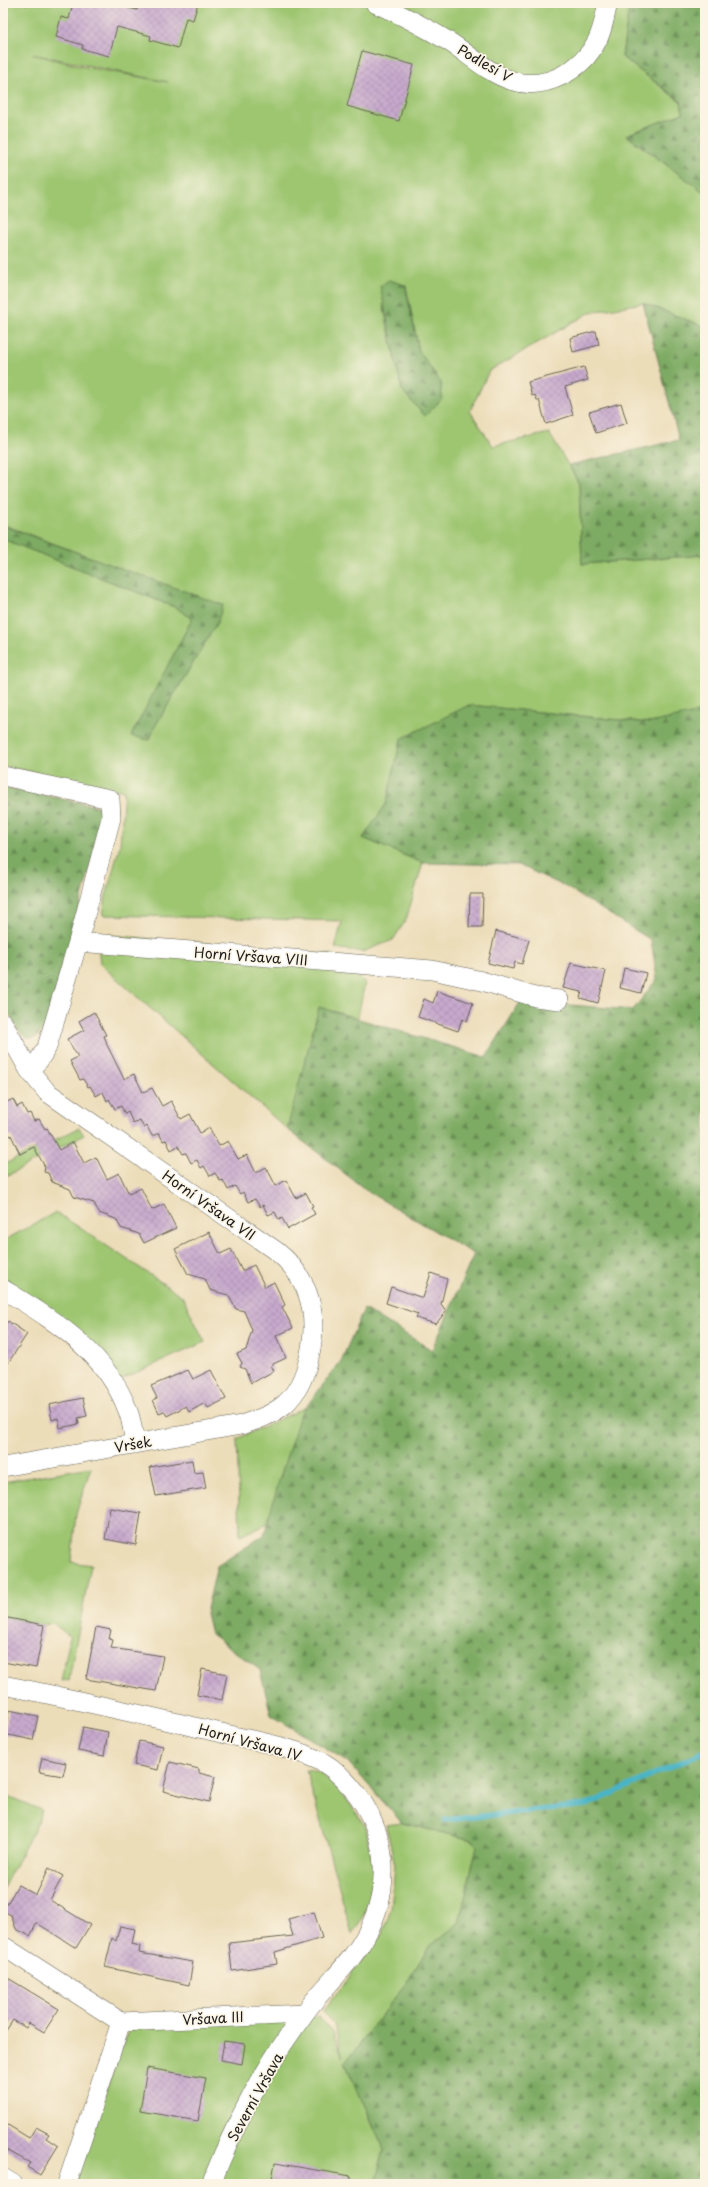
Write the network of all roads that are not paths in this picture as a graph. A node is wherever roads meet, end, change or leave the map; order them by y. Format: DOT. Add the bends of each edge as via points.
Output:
graph roads {
  1 [pos="375,3"];
  2 [pos="608,3"];
  3 [pos="3,776"];
  4 [pos="78,942"];
  5 [pos="559,1000"];
  6 [pos="3,1023"];
  7 [pos="29,1070"];
  8 [pos="3,1289"];
  9 [pos="262,1418"];
  10 [pos="135,1444"];
  11 [pos="3,1467"];
  12 [pos="3,1685"];
  13 [pos="3,1946"];
  14 [pos="304,2014"];
  15 [pos="122,2022"];
  16 [pos="3,2178"];
  17 [pos="13,2184"];
  18 [pos="67,2184"];
  19 [pos="211,2184"];
  1 -- 2 [label="street, Podlesí V" via="448,41 506,78 537,83 552,80 574,68 587,56 597,40"];
  3 -- 4 [label="street" via="110,799 111,818"];
  4 -- 5 [label="street, Horní Vršava VIII" via="432,970 482,981 535,997"];
  4 -- 7 [label="street" via="47,1047"];
  6 -- 7 [label="street, Horní Vršava VII"];
  7 -- 9 [label="street, Horní Vršava VII" via="57,1100 276,1252 293,1266 300,1276 313,1309 314,1327 306,1369 299,1385 286,1403"];
  8 -- 10 [label="street" via="66,1329 95,1357 116,1386 129,1412"];
  9 -- 10 [label="street, Vršek" via="241,1425"];
  10 -- 11 [label="street, Vršek"];
  12 -- 14 [label="street, Horní Vršava IV" via="288,1749 322,1762 351,1786 368,1810 382,1849 385,1876 379,1909 353,1957"];
  13 -- 15 [label="street"];
  14 -- 15 [label="street, Vršava III"];
  14 -- 19 [label="street, Severní Vršava" via="255,2090"];
  15 -- 18 [label="street"];
  16 -- 17 [label="street"];
}
